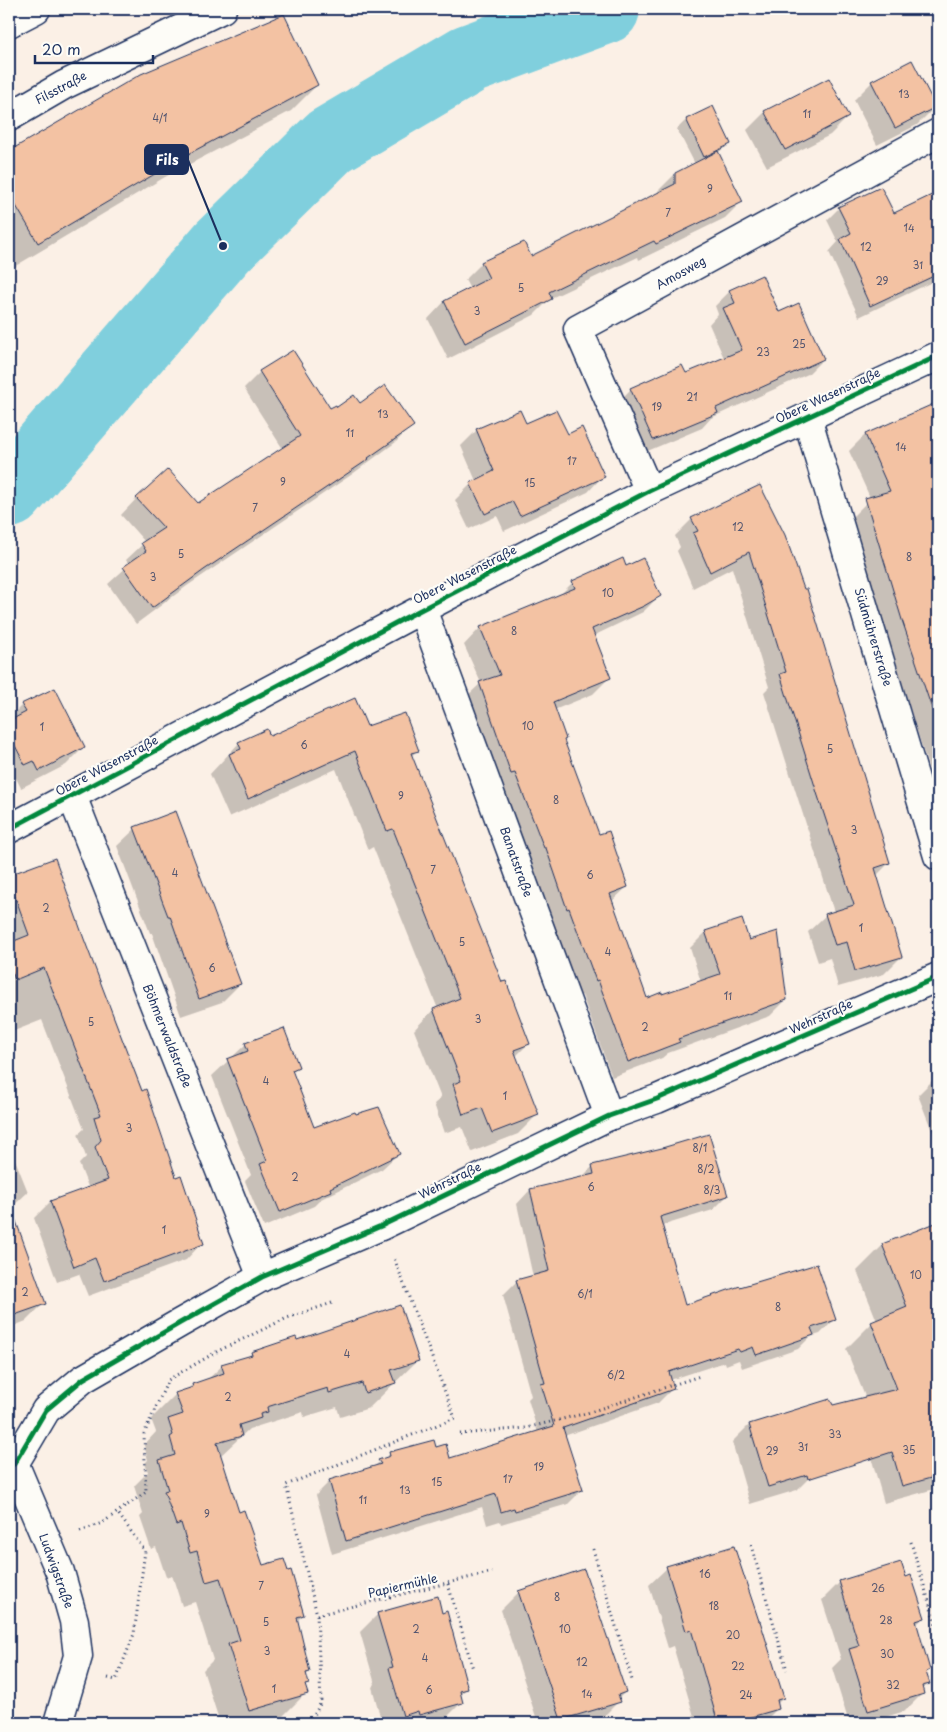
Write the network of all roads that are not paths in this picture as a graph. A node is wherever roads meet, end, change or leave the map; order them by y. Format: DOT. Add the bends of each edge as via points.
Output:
graph roads {
  1 [pos="36,9"];
  2 [pos="222,9"];
  3 [pos="9,23"];
  4 [pos="9,117"];
  5 [pos="938,133"];
  6 [pos="938,356"];
  7 [pos="807,417"];
  8 [pos="649,491"];
  9 [pos="422,609"];
  10 [pos="72,796"];
  11 [pos="9,829"];
  12 [pos="938,856"];
  13 [pos="938,977"];
  14 [pos="609,1116"];
  15 [pos="262,1277"];
  16 [pos="11,1457"];
  17 [pos="58,1723"];
  1 -- 3 [label="street"];
  2 -- 4 [label="street, Filsstraße" via="64,85"];
  5 -- 8 [label="street, Amosweg" via="578,329"];
  6 -- 7 [label="street, Obere Wasenstraße"];
  7 -- 8 [label="street, Obere Wasenstraße"];
  7 -- 12 [label="street, Südmährerstraße"];
  8 -- 9 [label="street, Obere Wasenstraße"];
  9 -- 10 [label="street, Obere Wasenstraße"];
  9 -- 14 [label="street, Banatstraße"];
  10 -- 11 [label="street, Obere Wasenstraße"];
  10 -- 15 [label="street, Böhmerwaldstraße"];
  13 -- 14 [label="street, Wehrstraße" via="657,1099"];
  14 -- 15 [label="street, Wehrstraße" via="381,1226"];
  15 -- 16 [label="street, Wehrstraße" via="82,1379 46,1410"];
  16 -- 17 [label="street, Ludwigstraße" via="60,1572 74,1621 78,1656"];
}
